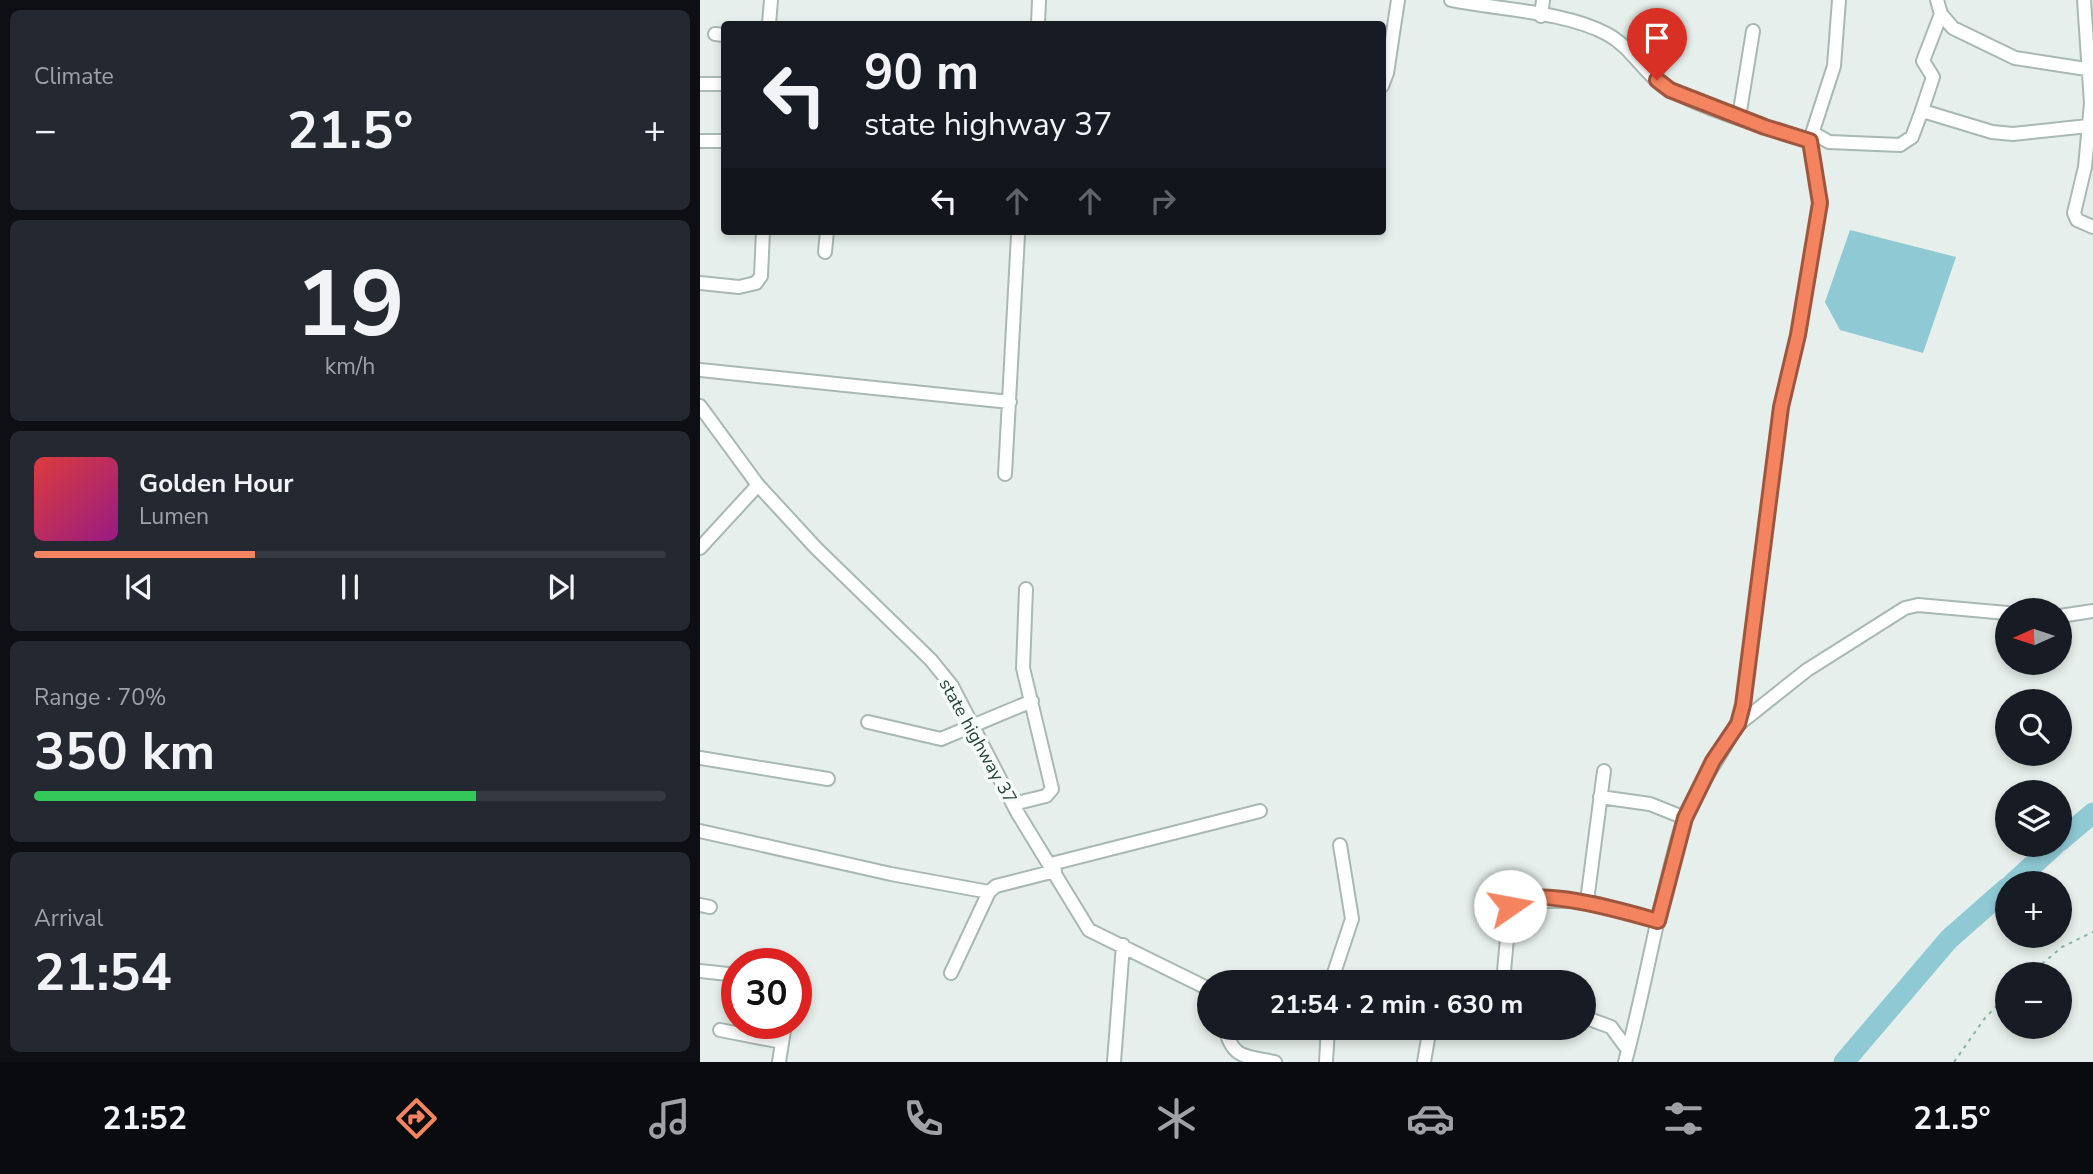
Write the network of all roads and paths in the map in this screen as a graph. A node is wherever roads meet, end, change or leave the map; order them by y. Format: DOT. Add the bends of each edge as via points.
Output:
graph roads {
  1 [pos="772,0"];
  2 [pos="1039,0"];
  3 [pos="1398,0"];
  4 [pos="1451,0"];
  5 [pos="1543,0"];
  6 [pos="1839,0"];
  7 [pos="1937,0"];
  8 [pos="2084,0"];
  9 [pos="1941,13"];
  10 [pos="1541,16"];
  11 [pos="769,21"];
  12 [pos="1038,21"];
  13 [pos="1753,31"];
  14 [pos="2091,69"];
  15 [pos="1386,76"];
  16 [pos="700,84"];
  17 [pos="721,84"];
  18 [pos="1921,113"];
  19 [pos="1739,117"];
  20 [pos="2088,127"];
  21 [pos="1812,137"];
  22 [pos="700,141"];
  23 [pos="721,141"];
  24 [pos="2093,227"];
  25 [pos="763,235"];
  26 [pos="827,235"];
  27 [pos="1018,235"];
  28 [pos="825,253"];
  29 [pos="700,283"];
  30 [pos="700,370"];
  31 [pos="1010,402"];
  32 [pos="700,407"];
  33 [pos="1005,474"];
  34 [pos="758,485"];
  35 [pos="700,548"];
  36 [pos="1026,589"];
  37 [pos="2093,611"];
  38 [pos="1995,612"];
  39 [pos="2072,614"];
  40 [pos="1032,701"];
  41 [pos="868,722"];
  42 [pos="1738,724"];
  43 [pos="975,727"];
  44 [pos="700,758"];
  45 [pos="1604,771"];
  46 [pos="828,779"];
  47 [pos="1600,797"];
  48 [pos="1013,804"];
  49 [pos="1259,811"];
  50 [pos="1685,818"];
  51 [pos="700,831"];
  52 [pos="1340,845"];
  53 [pos="1053,868"];
  54 [pos="989,892"];
  55 [pos="1587,901"];
  56 [pos="1658,921"];
  57 [pos="2093,932"];
  58 [pos="1123,945"];
  59 [pos="2044,962"];
  60 [pos="1335,970"];
  61 [pos="1504,970"];
  62 [pos="700,971"];
  63 [pos="721,973"];
  64 [pos="951,973"];
  65 [pos="1197,983"];
  66 [pos="1995,1008"];
  67 [pos="1596,1021"];
  68 [pos="720,1030"];
  69 [pos="782,1039"];
  70 [pos="1229,1040"];
  71 [pos="1327,1040"];
  72 [pos="1428,1040"];
  73 [pos="782,1042"];
  74 [pos="1627,1056"];
  75 [pos="1240,1059"];
  76 [pos="779,1062"];
  77 [pos="1114,1062"];
  78 [pos="1275,1062"];
  79 [pos="1326,1062"];
  80 [pos="1424,1062"];
  81 [pos="1954,1062"];
  1 -- 11 [label="street"];
  2 -- 12 [label="street"];
  3 -- 15 [label="street"];
  4 -- 10 [label="street"];
  5 -- 10 [label="street"];
  6 -- 21 [label="street" via="1834,66"];
  7 -- 9 [label="street"];
  8 -- 14 [label="street"];
  9 -- 14 [label="street" via="1953,28 2015,58"];
  9 -- 18 [label="street" via="1923,61 1933,78"];
  10 -- 19 [label="street" via="1608,34 1670,90"];
  13 -- 19 [label="street"];
  14 -- 20 [label="street"];
  16 -- 17 [label="street"];
  18 -- 20 [label="street" via="2013,134"];
  18 -- 21 [label="street" via="1912,137 1900,145"];
  19 -- 21 [label="street"];
  20 -- 24 [label="street" via="2074,213 2077,220"];
  21 -- 42 [label="street" via="1820,203 1781,407"];
  22 -- 23 [label="street"];
  25 -- 29 [label="street" via="761,276 756,283"];
  26 -- 28 [label="street"];
  27 -- 31 [label="street"];
  30 -- 31 [label="street"];
  31 -- 33 [label="street"];
  32 -- 34 [label="street, state highway 37"];
  34 -- 35 [label="street"];
  34 -- 43 [label="street, state highway 37" via="931,660"];
  36 -- 40 [label="street" via="1022,660"];
  37 -- 39 [label="street"];
  38 -- 42 [label="street" via="1918,605 1905,608 1807,670"];
  40 -- 43 [label="street"];
  40 -- 48 [label="street" via="1052,789 1046,796"];
  41 -- 43 [label="street" via="941,739"];
  42 -- 50 [label="street" via="1713,761"];
  43 -- 48 [label="street, state highway 37"];
  44 -- 46 [label="street"];
  45 -- 47 [label="street"];
  47 -- 50 [label="street" via="1650,804"];
  47 -- 55 [label="street"];
  48 -- 53 [label="street, state highway 37"];
  49 -- 53 [label="street"];
  50 -- 56 [label="street"];
  51 -- 54 [label="street"];
  52 -- 60 [label="street" via="1352,919"];
  53 -- 54 [label="street"];
  53 -- 58 [label="street, state highway 37" via="1089,930"];
  54 -- 64 [label="street"];
  55 -- 56 [label="street"];
  55 -- 61 [label="street" via="1514,901"];
  56 -- 74 [label="street"];
  57 -- 59 [label="path"];
  58 -- 65 [label="street, state highway 37"];
  58 -- 77 [label="street"];
  62 -- 63 [label="street"];
  66 -- 81 [label="path"];
  67 -- 74 [label="street" via="1611,1027"];
  68 -- 73 [label="street"];
  69 -- 73 [label="street"];
  70 -- 75 [label="street"];
  71 -- 79 [label="street"];
  72 -- 80 [label="street"];
  73 -- 76 [label="street"];
  75 -- 78 [label="street"];
}
